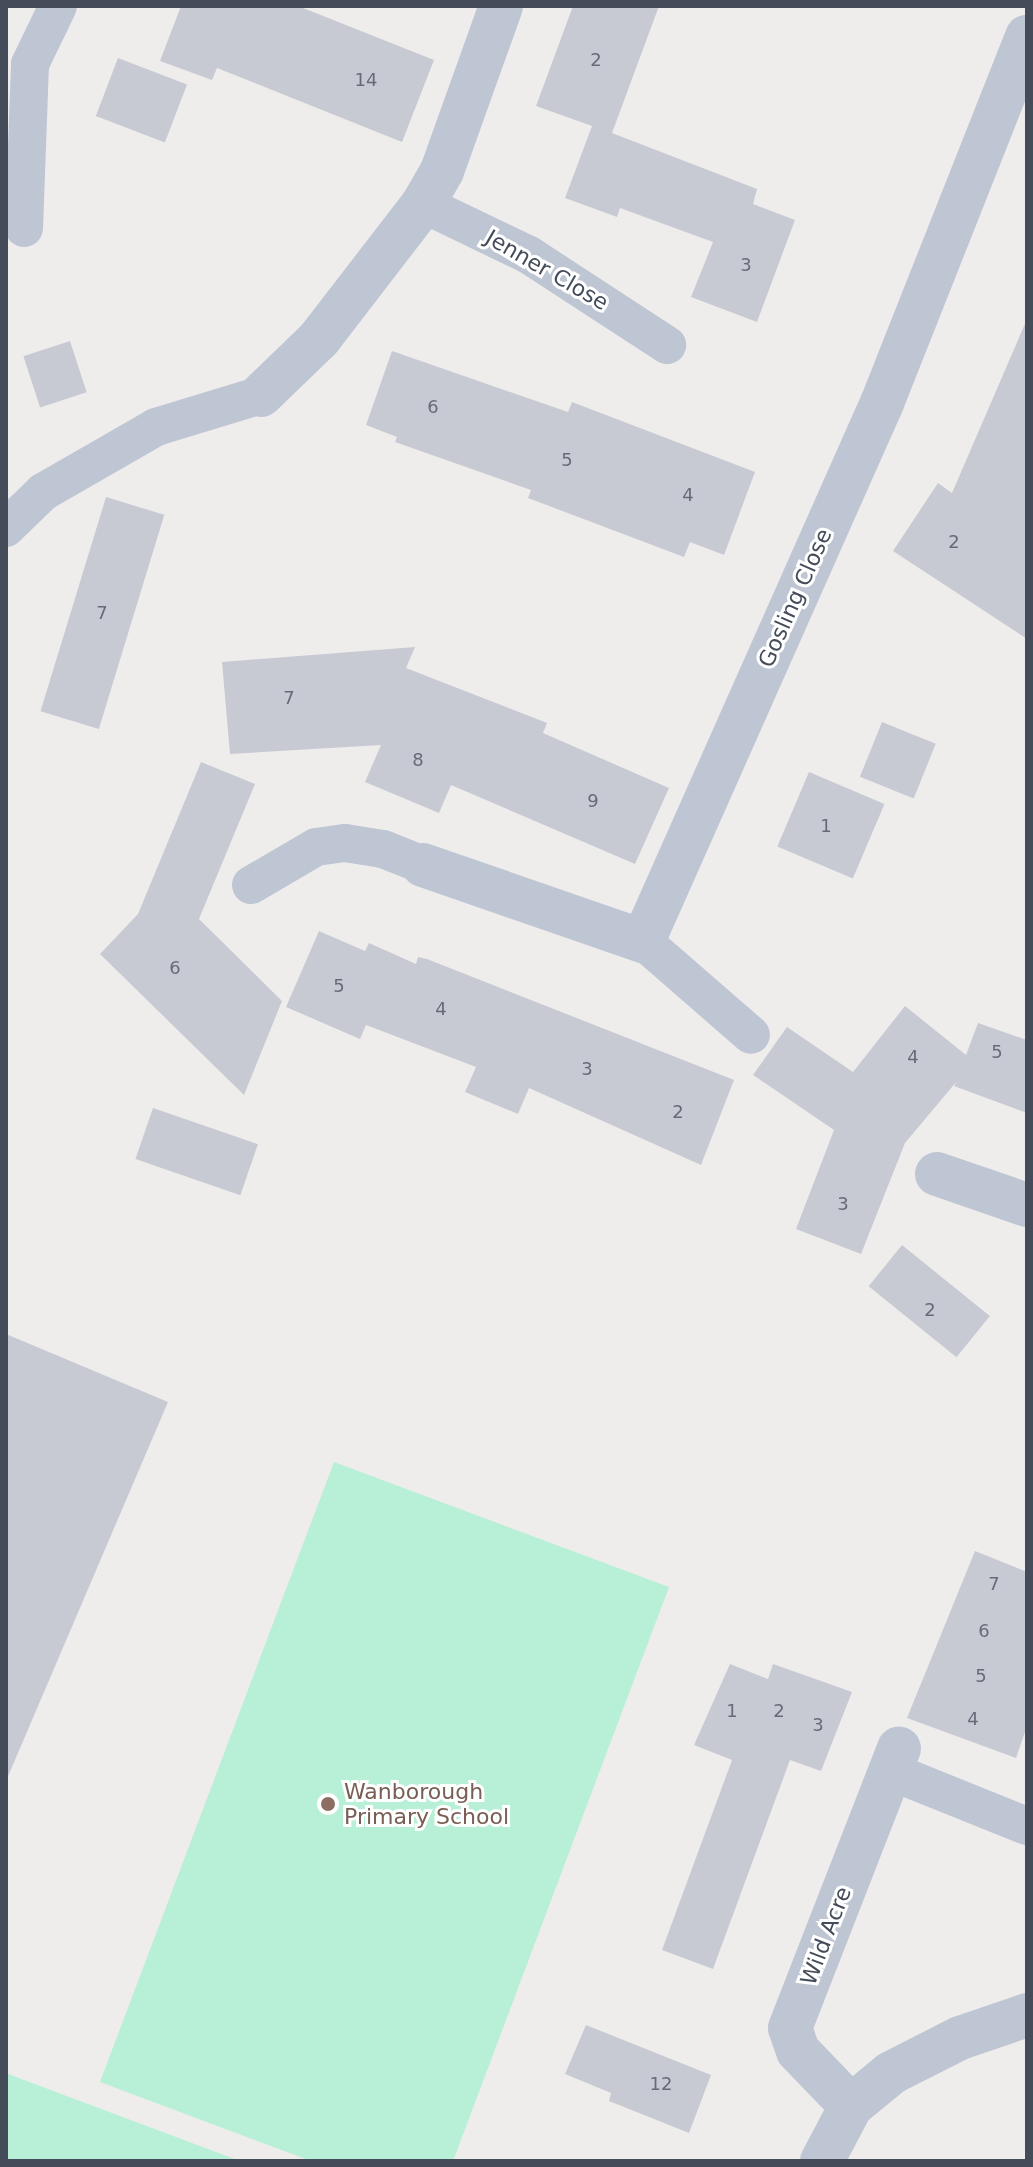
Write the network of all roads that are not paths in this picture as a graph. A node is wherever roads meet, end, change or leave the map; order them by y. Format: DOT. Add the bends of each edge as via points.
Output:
graph roads {
  1 [pos="58,6"];
  2 [pos="501,6"];
  3 [pos="1027,37"];
  4 [pos="423,204"];
  5 [pos="24,228"];
  6 [pos="667,345"];
  7 [pos="261,395"];
  8 [pos="6,528"];
  9 [pos="423,865"];
  10 [pos="251,885"];
  11 [pos="643,941"];
  12 [pos="751,1035"];
  13 [pos="937,1174"];
  14 [pos="1027,1205"];
  15 [pos="895,1760"];
  16 [pos="1027,1826"];
  17 [pos="1027,2015"];
  18 [pos="851,2106"];
  19 [pos="822,2161"];
  1 -- 5 [label="lane" via="30,64"];
  2 -- 4 [label="street" via="442,171"];
  3 -- 11 [label="street, Gosling Close" via="882,403"];
  4 -- 6 [label="lane, Jenner Close" via="529,255"];
  4 -- 7 [label="street" via="319,339"];
  7 -- 8 [label="lane" via="156,427 43,492"];
  9 -- 10 [label="lane" via="345,843 316,847"];
  9 -- 11 [label="street"];
  11 -- 12 [label="lane"];
  13 -- 14 [label="street"];
  15 -- 16 [label="lane"];
  15 -- 18 [label="street, Wild Acre" via="790,2028 798,2051"];
  17 -- 18 [label="street" via="923,2055"];
  18 -- 19 [label="street"];
}
